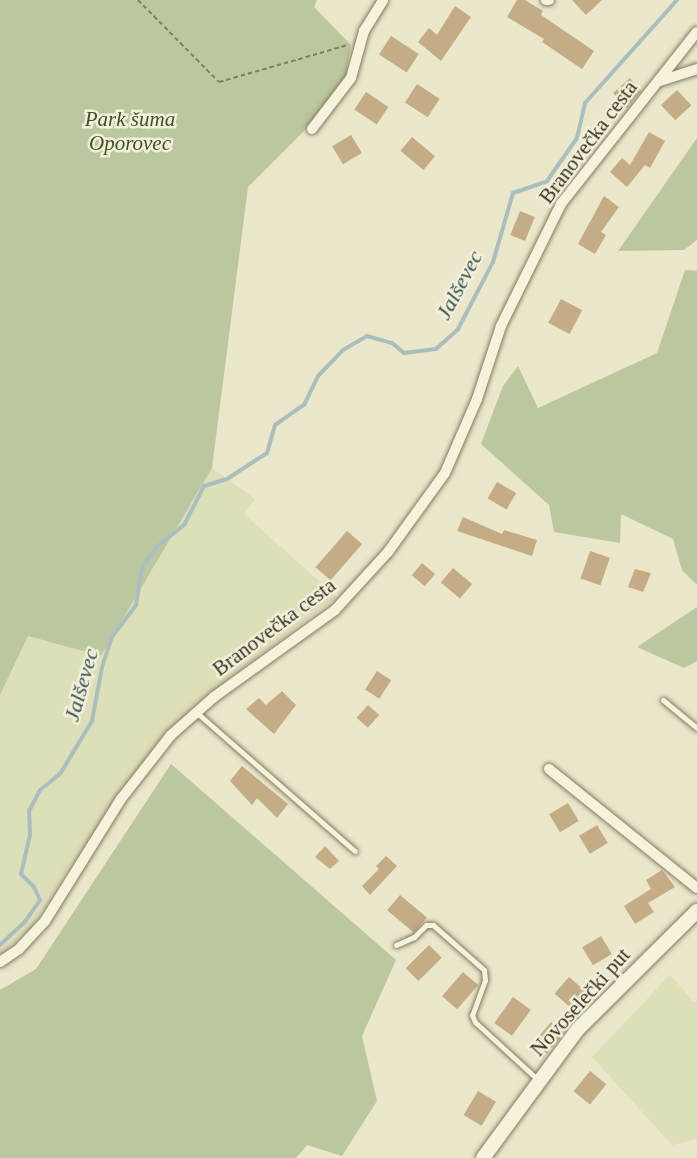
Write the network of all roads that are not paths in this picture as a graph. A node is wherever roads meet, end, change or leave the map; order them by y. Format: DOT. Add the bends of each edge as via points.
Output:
graph roads {
  1 [pos="383,0"];
  2 [pos="697,32"];
  3 [pos="697,69"];
  4 [pos="660,81"];
  5 [pos="312,129"];
  6 [pos="663,700"];
  7 [pos="196,712"];
  8 [pos="697,728"];
  9 [pos="549,769"];
  10 [pos="355,851"];
  11 [pos="697,888"];
  12 [pos="697,911"];
  13 [pos="396,945"];
  14 [pos="0,962"];
  15 [pos="538,1080"];
  16 [pos="483,1158"];
  1 -- 5 [label="street" via="360,41 351,78"];
  2 -- 4 [label="street, Branovečka cesta"];
  3 -- 4 [label="street, Branovečka cesta"];
  4 -- 7 [label="street, Branovečka cesta" via="561,204 501,326 477,399 445,473 388,552 335,610"];
  6 -- 8 [label="lane"];
  7 -- 10 [label="lane"];
  7 -- 14 [label="street, Branovečka cesta" via="171,735 122,800 45,921 19,949"];
  9 -- 11 [label="street"];
  12 -- 15 [label="street, Novoselečki put" via="578,1029"];
  13 -- 15 [label="lane" via="406,943 429,924 484,970 485,980 472,1015 475,1022"];
  15 -- 16 [label="street, Novoselečki put"];
}
